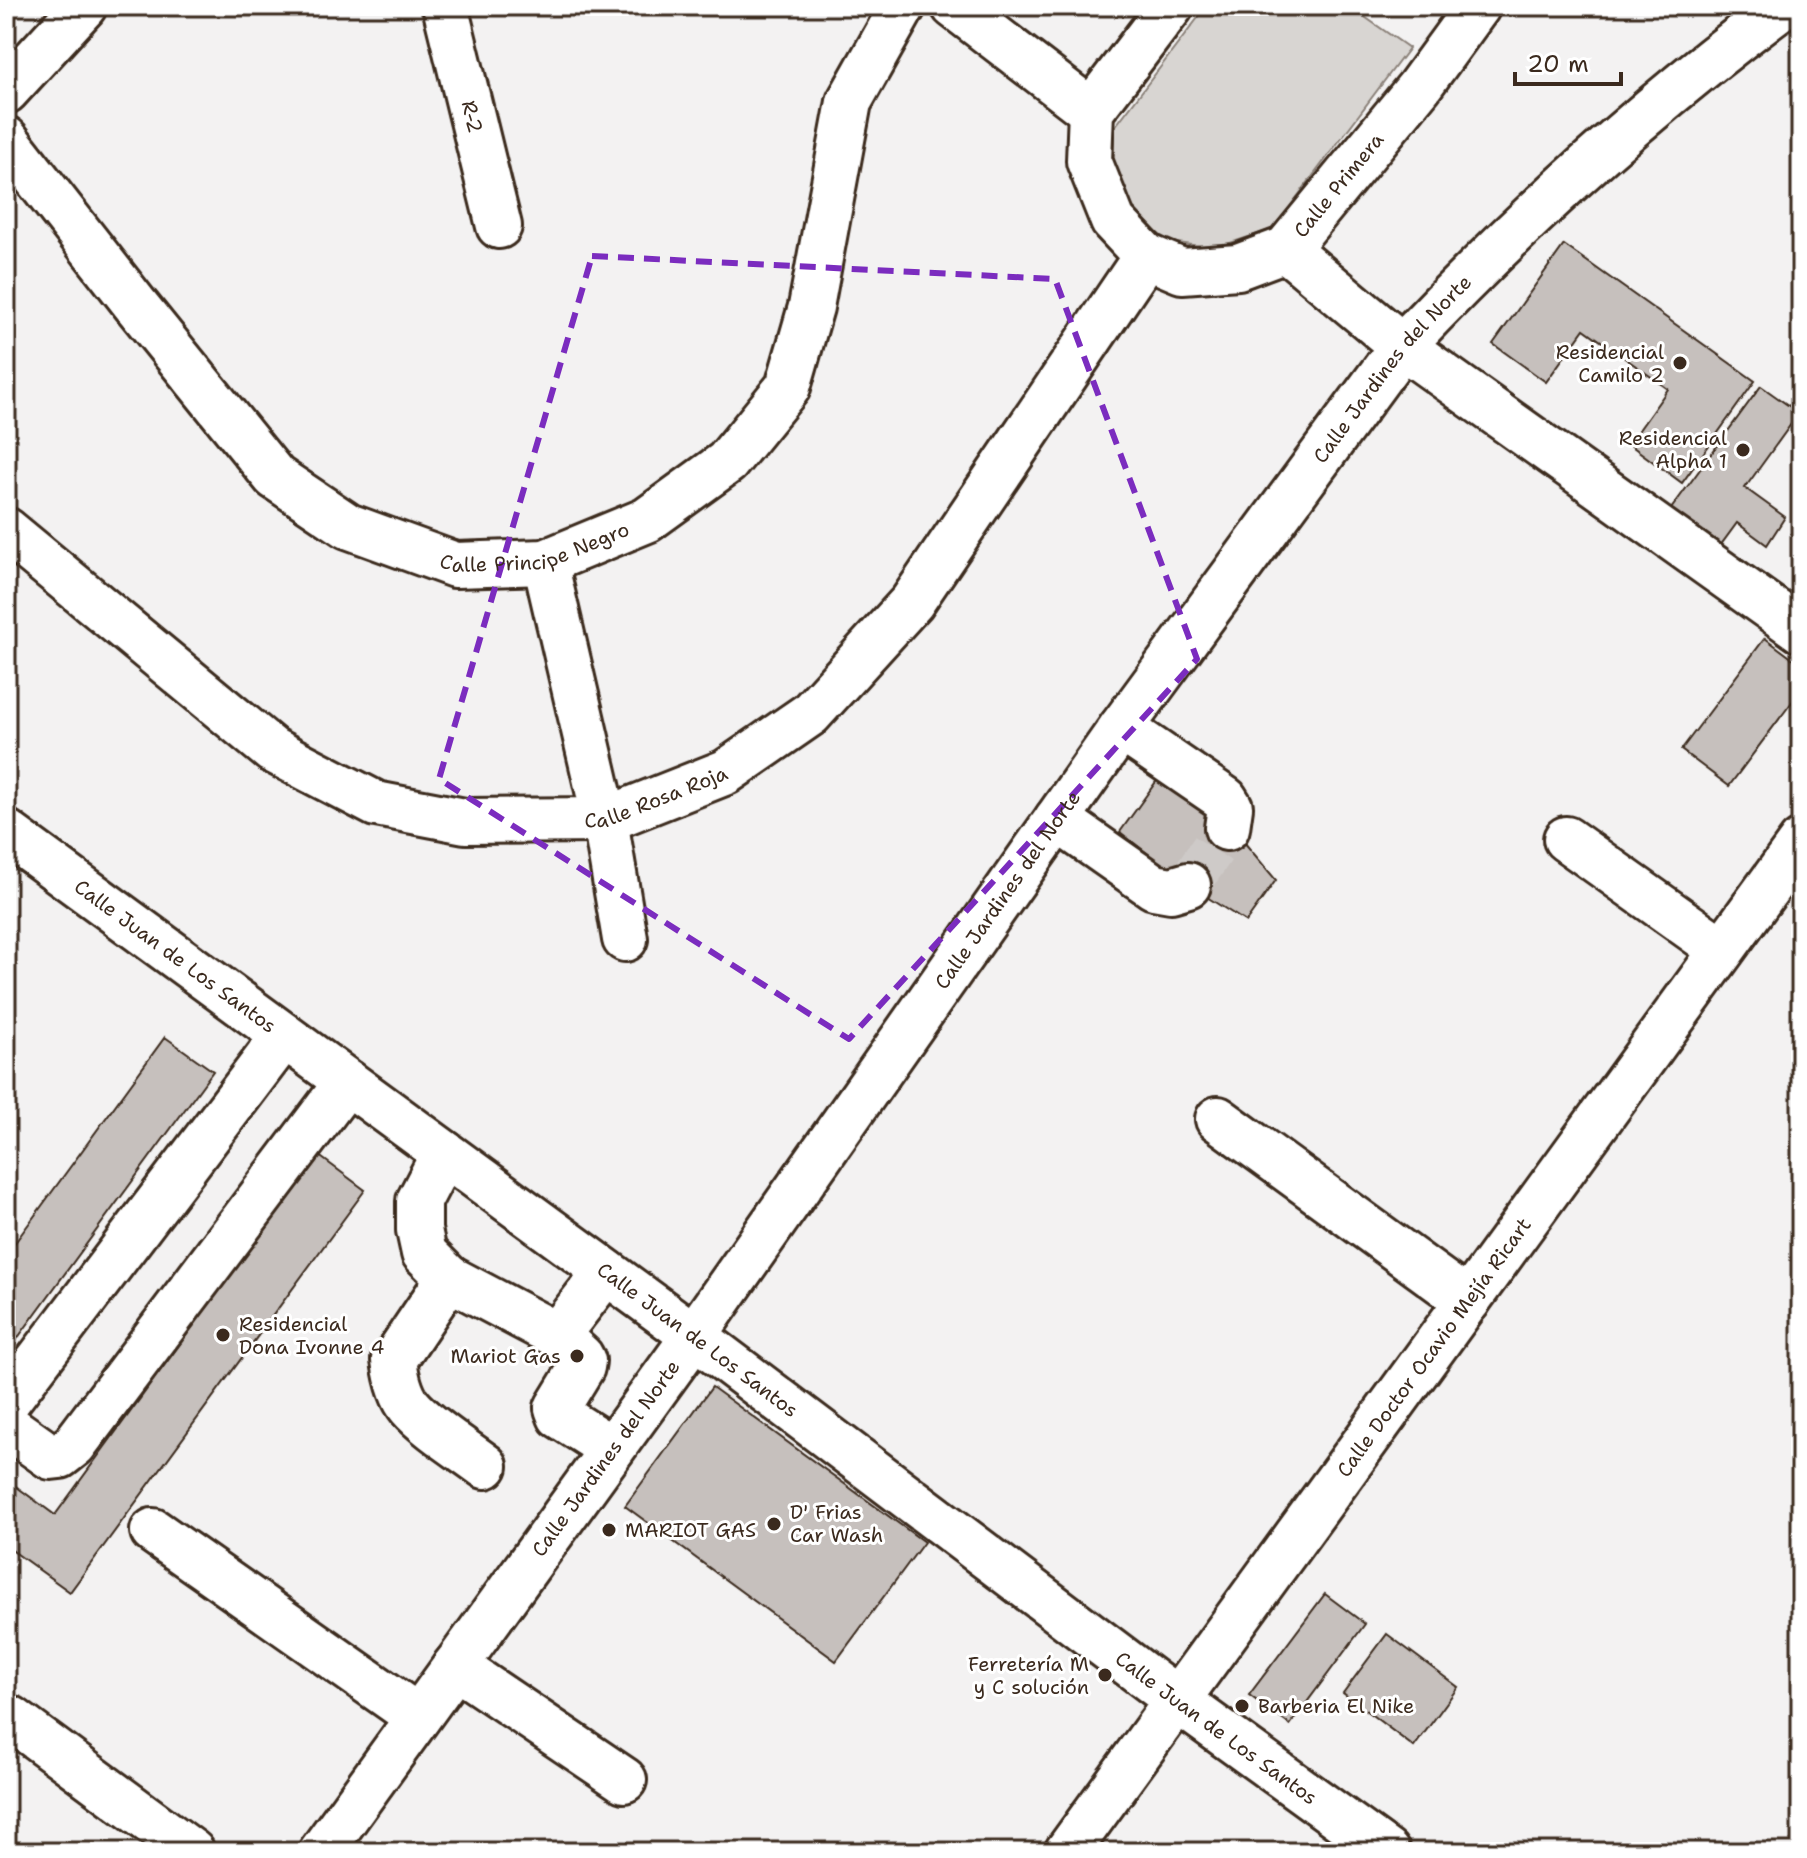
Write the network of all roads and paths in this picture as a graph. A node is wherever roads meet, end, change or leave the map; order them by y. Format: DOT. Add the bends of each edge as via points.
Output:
graph roads {
  1 [pos="84,6"];
  2 [pos="445,6"];
  3 [pos="903,6"];
  4 [pos="954,6"];
  5 [pos="1171,6"];
  6 [pos="1478,6"];
  7 [pos="1782,6"];
  8 [pos="6,91"];
  9 [pos="1091,111"];
  10 [pos="6,139"];
  11 [pos="499,226"];
  12 [pos="1286,249"];
  13 [pos="1146,256"];
  14 [pos="1402,346"];
  15 [pos="6,530"];
  16 [pos="545,562"];
  17 [pos="1801,630"];
  18 [pos="1121,728"];
  19 [pos="1057,819"];
  20 [pos="605,820"];
  21 [pos="1227,828"];
  22 [pos="6,832"];
  23 [pos="1566,839"];
  24 [pos="1801,842"];
  25 [pos="1188,885"];
  26 [pos="625,939"];
  27 [pos="1722,950"];
  28 [pos="284,1036"];
  29 [pos="347,1082"];
  30 [pos="1218,1119"];
  31 [pos="444,1153"];
  32 [pos="606,1272"];
  33 [pos="449,1278"];
  34 [pos="1468,1301"];
  35 [pos="557,1335"];
  36 [pos="694,1336"];
  37 [pos="6,1403"];
  38 [pos="6,1425"];
  39 [pos="612,1449"];
  40 [pos="485,1466"];
  41 [pos="153,1531"];
  42 [pos="455,1666"];
  43 [pos="1178,1701"];
  44 [pos="418,1717"];
  45 [pos="6,1720"];
  46 [pos="624,1780"];
  47 [pos="332,1848"];
  48 [pos="192,1852"];
  49 [pos="1067,1852"];
  50 [pos="1387,1852"];
  1 -- 8 [label="street"];
  2 -- 11 [label="street, R-2"];
  3 -- 16 [label="street, Calle Principe Negro" via="849,102 811,307 788,387 727,462 647,520"];
  4 -- 9 [label="street"];
  5 -- 9 [label="street"];
  6 -- 12 [label="street, Calle Primera"];
  7 -- 14 [label="street, Calle Jardines del Norte" via="1714,57 1538,210"];
  9 -- 13 [label="street" via="1089,161 1113,221"];
  10 -- 16 [label="street, Calle Principe Negro" via="275,477 348,526 455,565"];
  12 -- 13 [label="street, Calle Primera" via="1238,267 1182,271"];
  12 -- 14 [label="street"];
  13 -- 20 [label="street, Calle Rosa Roja" via="912,602 810,714 726,772"];
  14 -- 17 [label="street"];
  14 -- 18 [label="street, Calle Jardines del Norte"];
  15 -- 20 [label="street, Calle Rosa Roja" via="272,750 376,804 465,821"];
  16 -- 20 [label="street"];
  18 -- 19 [label="street, Calle Jardines del Norte"];
  18 -- 21 [label="street" via="1225,799 1230,807"];
  19 -- 25 [label="street" via="1154,887"];
  19 -- 36 [label="street, Calle Jardines del Norte"];
  20 -- 26 [label="street"];
  22 -- 28 [label="street, Calle Juan de Los Santos"];
  23 -- 27 [label="street"];
  24 -- 27 [label="street, Calle Doctor Ocavio Mejía Ricart"];
  27 -- 34 [label="street, Calle Doctor Ocavio Mejía Ricart"];
  28 -- 29 [label="street, Calle Juan de Los Santos"];
  28 -- 37 [label="street"];
  29 -- 31 [label="street, Calle Juan de Los Santos"];
  29 -- 38 [label="street" via="74,1445 51,1457"];
  30 -- 34 [label="street"];
  31 -- 32 [label="street, Calle Juan de Los Santos"];
  31 -- 33 [label="street" via="419,1201 419,1230 424,1253"];
  32 -- 35 [label="street"];
  32 -- 36 [label="street, Calle Juan de Los Santos"];
  33 -- 35 [label="street"];
  33 -- 40 [label="street" via="394,1360 397,1378 409,1406"];
  34 -- 43 [label="street, Calle Doctor Ocavio Mejía Ricart"];
  35 -- 39 [label="street" via="583,1361 557,1412"];
  36 -- 39 [label="street, Calle Jardines del Norte"];
  36 -- 43 [label="street, Calle Juan de Los Santos"];
  39 -- 42 [label="street, Calle Jardines del Norte"];
  41 -- 44 [label="street"];
  42 -- 44 [label="street, Calle Jardines del Norte"];
  42 -- 46 [label="street"];
  43 -- 49 [label="street, Calle Doctor Ocavio Mejía Ricart"];
  43 -- 50 [label="street, Calle Juan de Los Santos"];
  44 -- 47 [label="street, Calle Jardines del Norte"];
  45 -- 48 [label="street" via="12,1719"];
}
